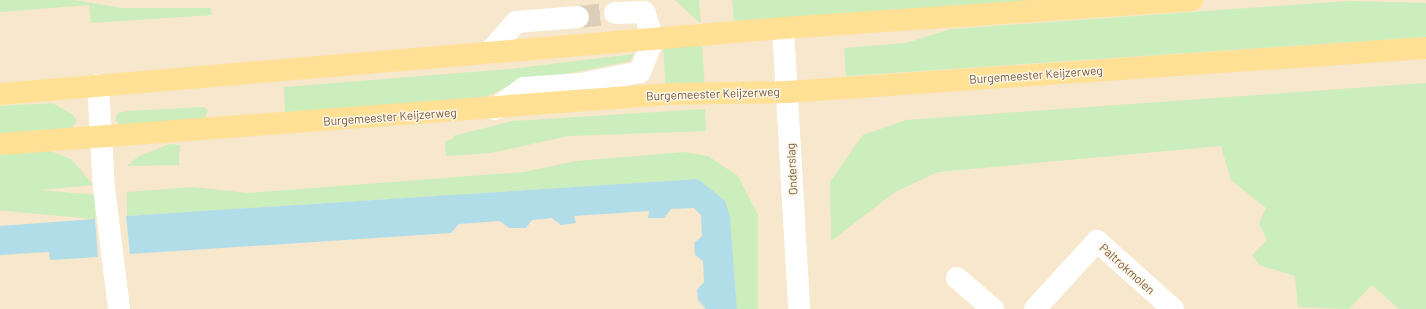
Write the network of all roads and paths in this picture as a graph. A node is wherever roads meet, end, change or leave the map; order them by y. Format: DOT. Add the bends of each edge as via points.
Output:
graph roads {
  1 [pos="1192,0"];
  2 [pos="644,6"];
  3 [pos="615,13"];
  4 [pos="578,17"];
  5 [pos="783,28"];
  6 [pos="653,39"];
  7 [pos="1426,48"];
  8 [pos="489,53"];
  9 [pos="98,85"];
  10 [pos="787,92"];
  11 [pos="0,94"];
  12 [pos="494,109"];
  13 [pos="101,137"];
  14 [pos="0,144"];
  15 [pos="957,278"];
  16 [pos="120,309"];
  17 [pos="799,309"];
  18 [pos="993,309"];
  19 [pos="1035,309"];
  20 [pos="1173,309"];
  1 -- 5 [label="main road"];
  2 -- 3 [label="street"];
  2 -- 6 [label="street"];
  4 -- 8 [label="street" via="516,22"];
  5 -- 6 [label="main road"];
  5 -- 10 [label="street, Onderslag"];
  6 -- 8 [label="main road"];
  6 -- 12 [label="street" via="640,72 581,84 524,88"];
  7 -- 10 [label="main road, Burgemeester Keijzerweg"];
  8 -- 9 [label="main road"];
  9 -- 11 [label="main road"];
  9 -- 13 [label="street"];
  10 -- 12 [label="main road, Burgemeester Keijzerweg" via="669,94"];
  10 -- 17 [label="street, Onderslag"];
  12 -- 13 [label="main road, Burgemeester Keijzerweg"];
  13 -- 14 [label="main road, Burgemeester Keijzerweg"];
  13 -- 16 [label="street" via="114,280"];
  15 -- 18 [label="street"];
  19 -- 20 [label="street, Paltrokmolen" via="1097,241"];
}
